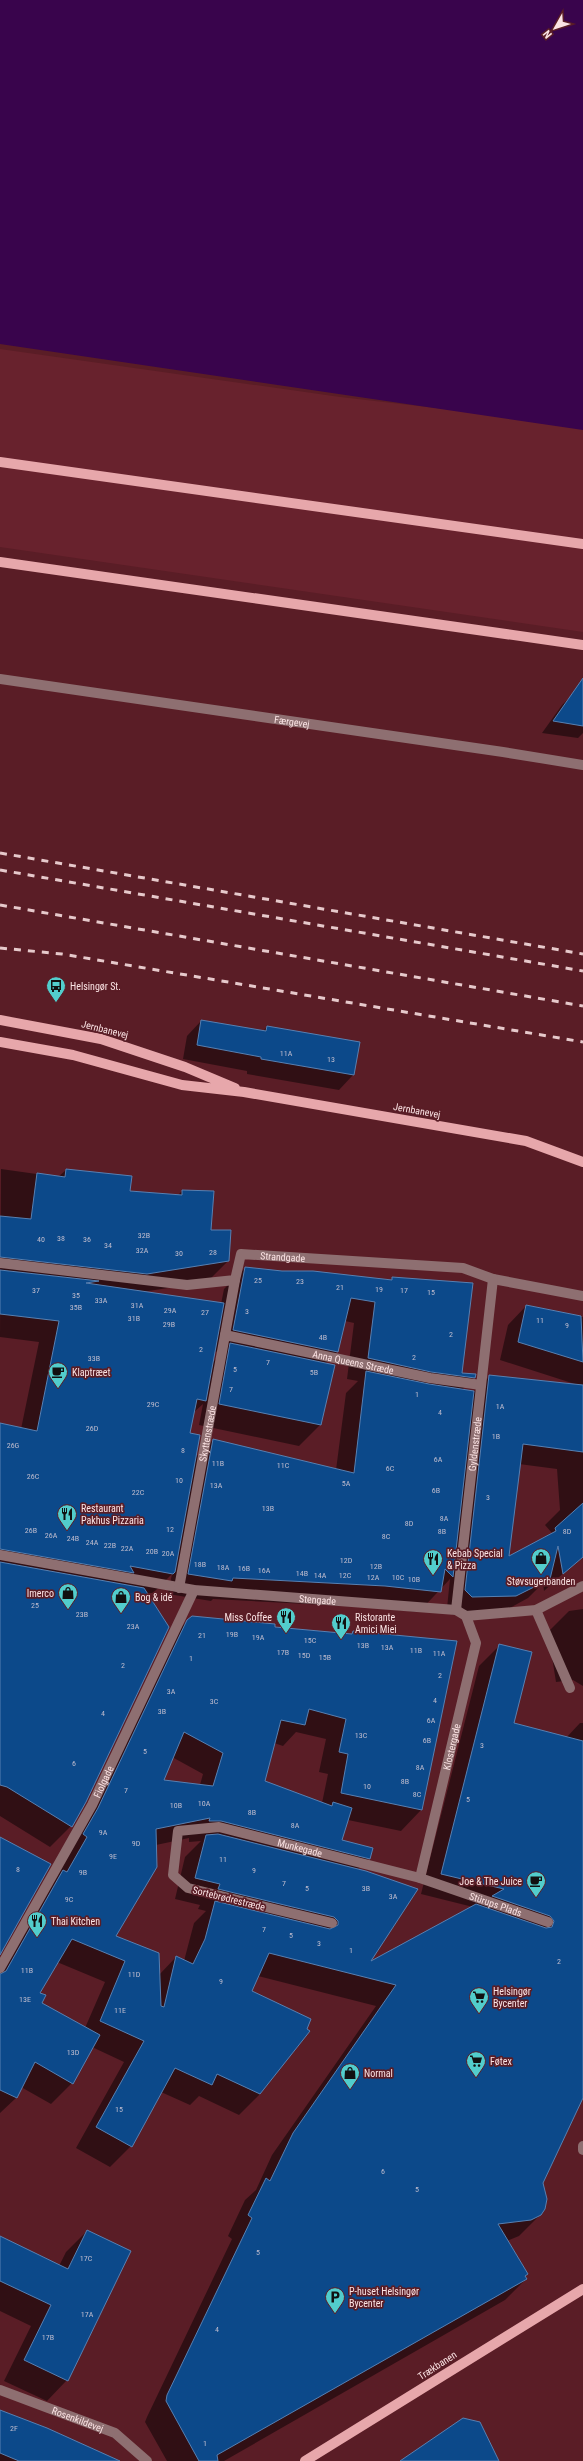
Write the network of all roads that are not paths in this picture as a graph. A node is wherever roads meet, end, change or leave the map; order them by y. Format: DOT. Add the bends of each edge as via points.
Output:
graph roads {
  1 [pos="0,462"];
  2 [pos="583,544"];
  3 [pos="0,562"];
  4 [pos="583,645"];
  5 [pos="0,679"];
  6 [pos="583,765"];
  7 [pos="0,1020"];
  8 [pos="0,1042"];
  9 [pos="244,1092"];
  10 [pos="583,1162"];
  11 [pos="0,1263"];
  12 [pos="493,1279"];
  13 [pos="234,1280"];
  14 [pos="583,1296"];
  15 [pos="226,1335"];
  16 [pos="481,1385"];
  17 [pos="0,1555"];
  18 [pos="583,1586"];
  19 [pos="179,1588"];
  20 [pos="194,1590"];
  21 [pos="456,1610"];
  22 [pos="536,1610"];
  23 [pos="466,1616"];
  24 [pos="570,1688"];
  25 [pos="178,1831"];
  26 [pos="420,1878"];
  27 [pos="548,1922"];
  28 [pos="332,1923"];
  29 [pos="0,1968"];
  30 [pos="583,2146"];
  31 [pos="583,2150"];
  32 [pos="583,2289"];
  33 [pos="0,2390"];
  34 [pos="147,2461"];
  35 [pos="305,2461"];
  1 -- 2 [label="main road"];
  3 -- 4 [label="main road"];
  5 -- 6 [label="street, Færgevej"];
  7 -- 9 [label="main road, Jernbanevej" via="101,1039 185,1066"];
  8 -- 9 [label="main road, Jernbanevej" via="73,1055 182,1085"];
  9 -- 10 [label="main road, Jernbanevej" via="526,1141"];
  11 -- 13 [label="street" via="187,1285"];
  12 -- 13 [label="street, Strandgade" via="462,1268 241,1254"];
  12 -- 14 [label="street, Strandgade"];
  12 -- 16 [label="street, Gyldenstræde"];
  13 -- 15 [label="street, Skyttenstræde"];
  15 -- 16 [label="street, Anna Queens Stræde" via="430,1378"];
  15 -- 19 [label="street, Skyttenstræde"];
  16 -- 21 [label="street, Gyldenstræde"];
  17 -- 19 [label="street, Stengade" via="46,1559"];
  18 -- 22 [label="street"];
  19 -- 20 [label="street, Stengade"];
  20 -- 21 [label="street, Stengade"];
  20 -- 29 [label="street, Fiolgade" via="92,1804"];
  21 -- 23 [label="street, Stengade"];
  22 -- 23 [label="street"];
  22 -- 24 [label="street"];
  23 -- 26 [label="street, Klostergade" via="476,1643"];
  25 -- 26 [label="street, Munkegade" via="219,1827"];
  25 -- 28 [label="street, Sortebrødrestræde" via="173,1875 188,1888"];
  26 -- 27 [label="street, Stürups Plads"];
  30 -- 31 [label="street"];
  32 -- 35 [label="main road, Trækbanen"];
  33 -- 34 [label="street, Rosenkildevej" via="115,2433"];
}
